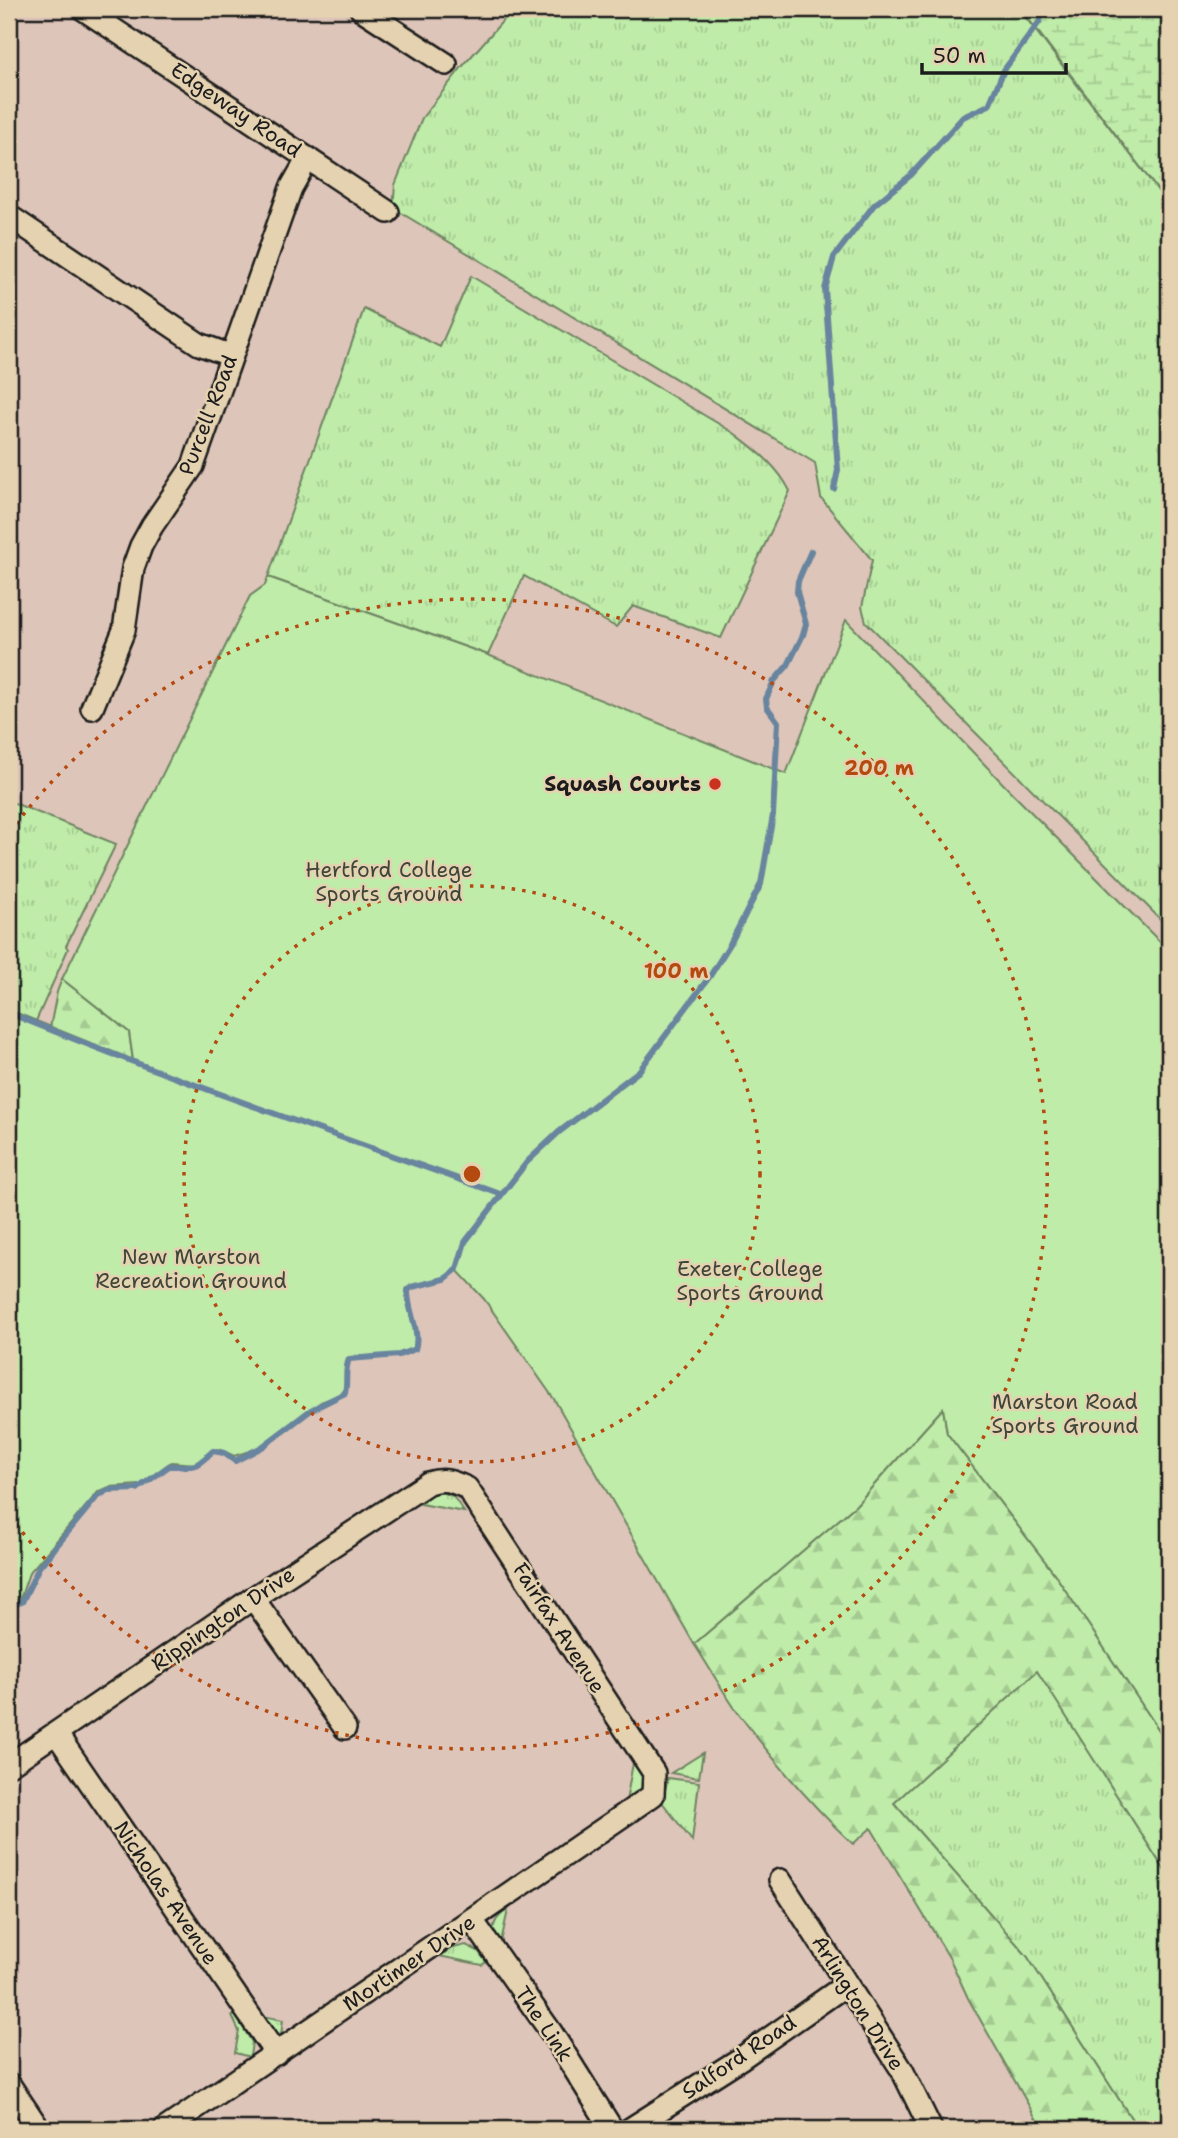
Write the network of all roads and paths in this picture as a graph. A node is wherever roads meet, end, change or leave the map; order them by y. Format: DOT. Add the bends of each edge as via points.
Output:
graph roads {
  1 [pos="83,9"];
  2 [pos="362,9"];
  3 [pos="446,64"];
  4 [pos="308,158"];
  5 [pos="388,212"];
  6 [pos="9,216"];
  7 [pos="232,356"];
  8 [pos="92,708"];
  9 [pos="440,1479"];
  10 [pos="253,1598"];
  11 [pos="345,1728"];
  12 [pos="56,1732"];
  13 [pos="9,1765"];
  14 [pos="653,1795"];
  15 [pos="780,1880"];
  16 [pos="472,1920"];
  17 [pos="847,1984"];
  18 [pos="276,2054"];
  19 [pos="9,2084"];
  20 [pos="642,2126"];
  21 [pos="40,2129"];
  22 [pos="165,2129"];
  23 [pos="612,2129"];
  24 [pos="931,2129"];
  1 -- 4 [label="street, Edgeway Road"];
  2 -- 3 [label="street"];
  4 -- 5 [label="street, Edgeway Road"];
  4 -- 7 [label="street, Purcell Road" via="291,188"];
  6 -- 7 [label="street" via="193,340"];
  7 -- 8 [label="street, Purcell Road" via="193,466 141,546 124,630"];
  9 -- 10 [label="street, Rippington Drive"];
  9 -- 14 [label="street, Fairfax Avenue" via="467,1488 654,1773"];
  10 -- 11 [label="street"];
  10 -- 12 [label="street, Rippington Drive"];
  12 -- 13 [label="street, Rippington Drive"];
  12 -- 18 [label="street, Nicholas Avenue"];
  14 -- 16 [label="street, Mortimer Drive"];
  15 -- 17 [label="street, Arlington Drive"];
  16 -- 18 [label="street, Mortimer Drive"];
  16 -- 23 [label="street, The Link"];
  17 -- 20 [label="street, Salford Road"];
  17 -- 24 [label="street, Arlington Drive" via="902,2070"];
  18 -- 22 [label="street, Mortimer Drive"];
  19 -- 21 [label="street"];
}
